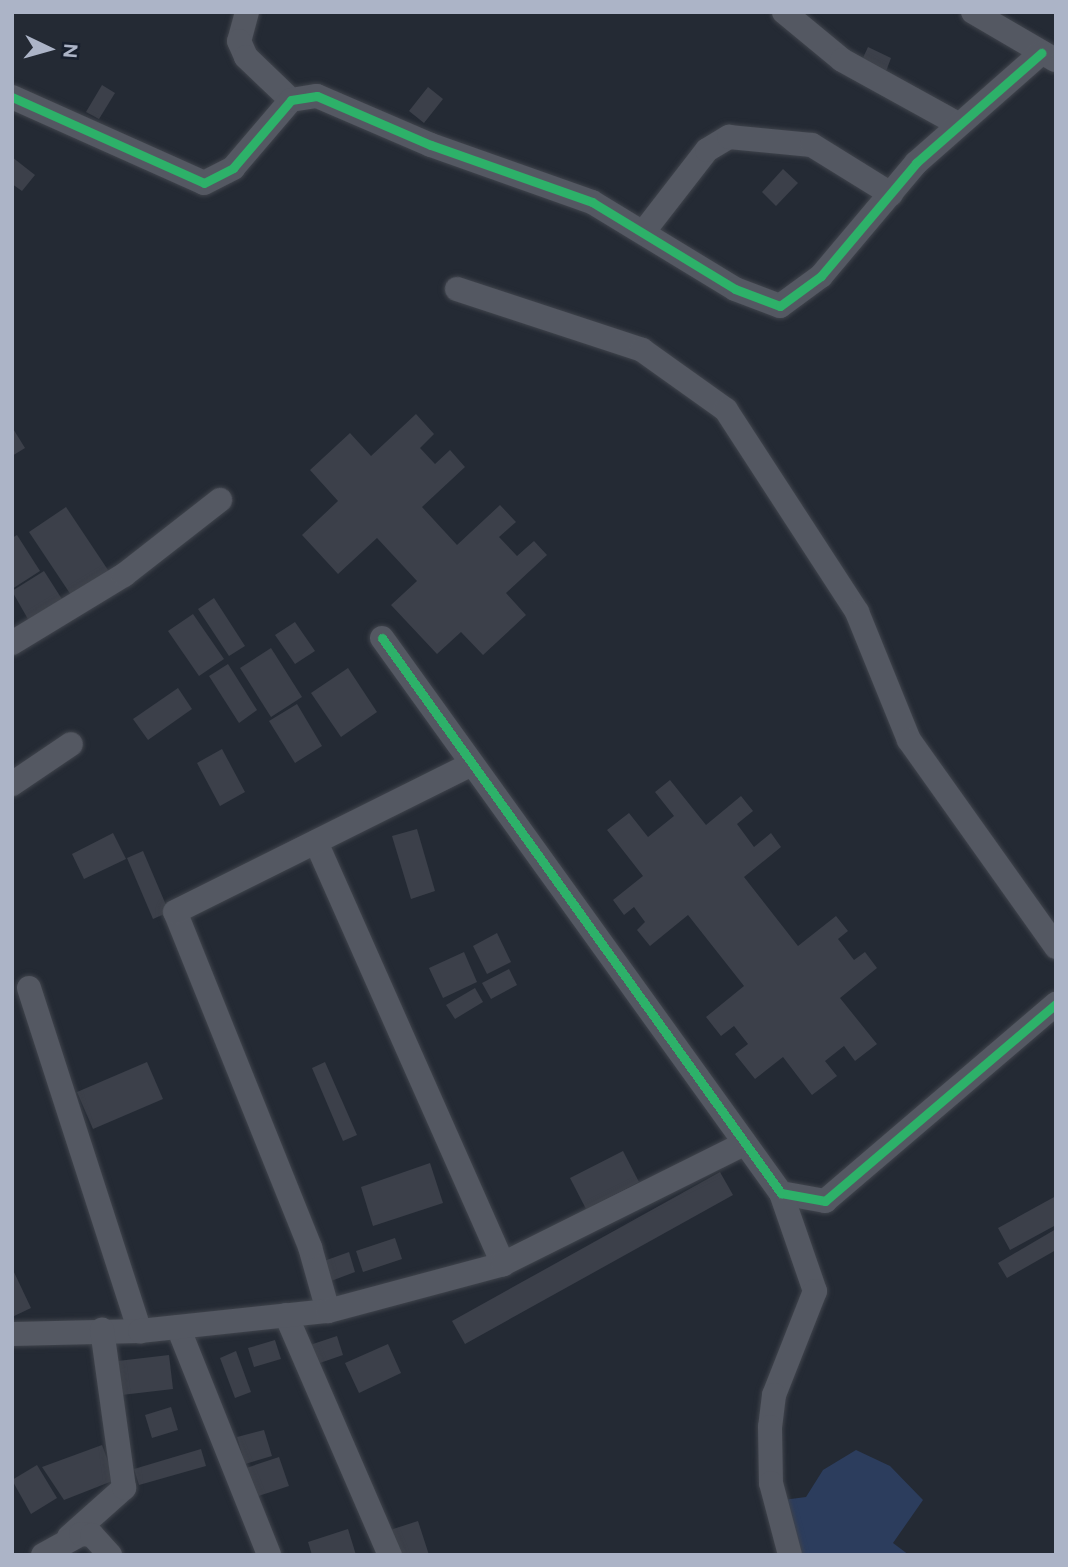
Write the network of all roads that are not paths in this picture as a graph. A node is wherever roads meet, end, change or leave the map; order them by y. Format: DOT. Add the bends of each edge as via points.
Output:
graph roads {
  1 [pos="247,12"];
  2 [pos="784,12"];
  3 [pos="972,12"];
  4 [pos="1048,57"];
  5 [pos="12,97"];
  6 [pos="291,100"];
  7 [pos="958,124"];
  8 [pos="891,194"];
  9 [pos="645,230"];
  10 [pos="457,289"];
  11 [pos="220,500"];
  12 [pos="382,638"];
  13 [pos="12,643"];
  14 [pos="71,744"];
  15 [pos="468,766"];
  16 [pos="12,784"];
  17 [pos="316,842"];
  18 [pos="1056,947"];
  19 [pos="29,988"];
  20 [pos="1056,1004"];
  21 [pos="742,1145"];
  22 [pos="780,1193"];
  23 [pos="503,1264"];
  24 [pos="328,1311"];
  25 [pos="286,1315"];
  26 [pos="178,1327"];
  27 [pos="102,1330"];
  28 [pos="140,1331"];
  29 [pos="12,1334"];
  30 [pos="69,1537"];
  31 [pos="43,1555"];
  32 [pos="110,1555"];
  33 [pos="269,1555"];
  34 [pos="390,1555"];
  35 [pos="790,1555"];
  1 -- 6 [label="street" via="239,41 247,57"];
  2 -- 7 [label="street" via="842,60"];
  3 -- 4 [label="street"];
  4 -- 7 [label="street"];
  5 -- 6 [label="street" via="204,183 233,168"];
  6 -- 9 [label="street" via="302,95 337,101 431,145 544,181"];
  7 -- 8 [label="street"];
  8 -- 9 [label="street" via="811,145 729,137 707,150"];
  8 -- 9 [label="street" via="821,276 780,306 735,289"];
  10 -- 18 [label="street" via="642,350 726,410 857,612 909,740"];
  11 -- 13 [label="street" via="124,575"];
  12 -- 15 [label="street"];
  14 -- 16 [label="street"];
  15 -- 17 [label="street"];
  15 -- 21 [label="street"];
  17 -- 23 [label="street"];
  17 -- 24 [label="street" via="175,912 310,1247"];
  19 -- 28 [label="street"];
  20 -- 22 [label="street" via="825,1200"];
  21 -- 22 [label="street"];
  21 -- 23 [label="street"];
  22 -- 35 [label="street" via="815,1291 774,1395 769,1427 771,1483"];
  23 -- 24 [label="street"];
  24 -- 25 [label="street"];
  25 -- 26 [label="street"];
  25 -- 34 [label="street"];
  26 -- 28 [label="street"];
  26 -- 33 [label="street"];
  27 -- 28 [label="street"];
  27 -- 29 [label="street"];
  27 -- 30 [label="street" via="124,1488"];
  30 -- 31 [label="street"];
  30 -- 32 [label="street" via="92,1535"];
}
